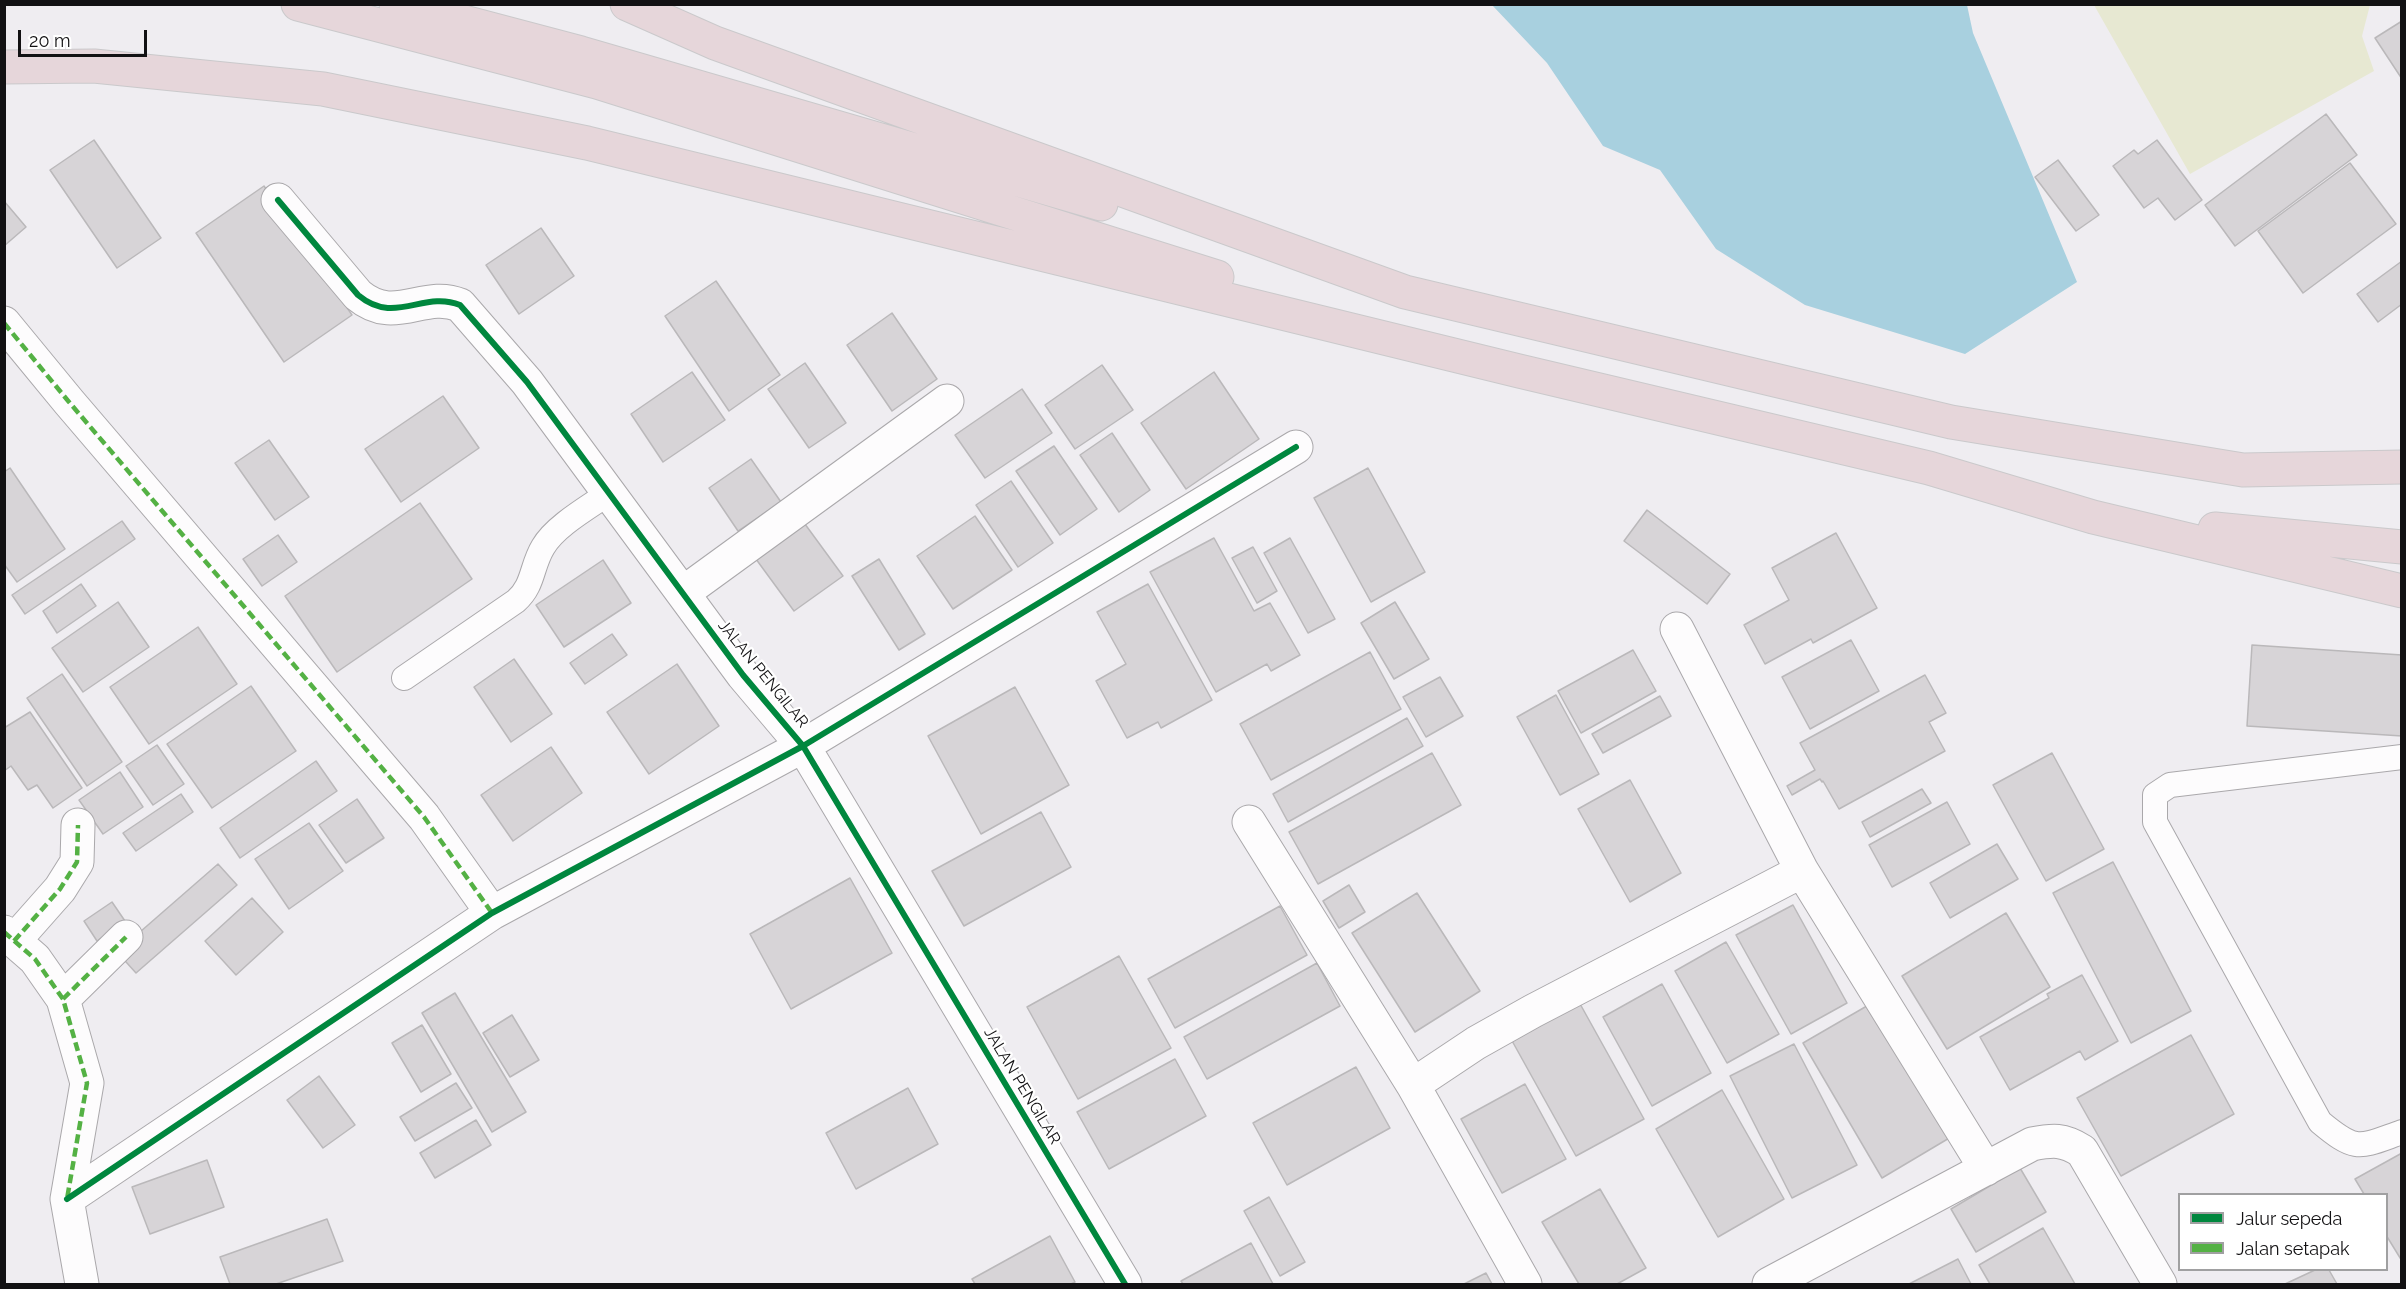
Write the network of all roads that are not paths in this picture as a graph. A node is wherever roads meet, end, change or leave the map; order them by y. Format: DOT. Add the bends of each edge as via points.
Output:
graph roads {
  1 [pos="298,4"];
  2 [pos="396,4"];
  3 [pos="627,4"];
  4 [pos="4,67"];
  5 [pos="278,200"];
  6 [pos="1405,292"];
  7 [pos="4,323"];
  8 [pos="1519,371"];
  9 [pos="947,401"];
  10 [pos="1296,447"];
  11 [pos="2402,467"];
  12 [pos="609,493"];
  13 [pos="2093,517"];
  14 [pos="2402,547"];
  15 [pos="2402,591"];
  16 [pos="683,593"];
  17 [pos="1677,629"];
  18 [pos="404,678"];
  19 [pos="803,746"];
  20 [pos="2402,757"];
  21 [pos="1249,822"];
  22 [pos="78,825"];
  23 [pos="1802,871"];
  24 [pos="492,913"];
  25 [pos="9,936"];
  26 [pos="126,937"];
  27 [pos="63,999"];
  28 [pos="1413,1085"];
  29 [pos="2402,1132"];
  30 [pos="1986,1169"];
  31 [pos="67,1199"];
  32 [pos="1812,1275"];
  33 [pos="82,1284"];
  34 [pos="1125,1284"];
  35 [pos="1525,1284"];
  36 [pos="1769,1284"];
  37 [pos="2160,1284"];
  1 -- 8 [label="highway" via="597,82"];
  2 -- 6 [label="highway" via="581,53"];
  3 -- 6 [label="highway" via="715,43"];
  4 -- 8 [label="highway" via="94,66 335,92 587,144"];
  5 -- 12 [label="street, JALAN PENGILAR" via="369,304 382,309 449,301 460,305 527,382"];
  6 -- 11 [label="highway" via="1951,422 2243,470"];
  7 -- 24 [label="street" via="424,817"];
  8 -- 13 [label="highway" via="1929,468"];
  9 -- 16 [label="street"];
  10 -- 19 [label="street"];
  12 -- 16 [label="street, JALAN PENGILAR"];
  12 -- 18 [label="lane" via="544,545 531,582 516,602"];
  13 -- 14 [label="highway"];
  13 -- 15 [label="highway"];
  16 -- 19 [label="street, JALAN PENGILAR" via="743,675"];
  17 -- 23 [label="street"];
  19 -- 24 [label="street"];
  19 -- 34 [label="street, JALAN PENGILAR"];
  20 -- 29 [label="lane" via="2170,785 2155,795 2155,822 2320,1122 2342,1140 2362,1146"];
  21 -- 28 [label="street"];
  22 -- 25 [label="street" via="77,862 60,889"];
  23 -- 28 [label="street" via="1533,1011"];
  23 -- 30 [label="street"];
  24 -- 31 [label="street"];
  25 -- 27 [label="street" via="35,959"];
  26 -- 27 [label="street"];
  27 -- 31 [label="street" via="87,1083"];
  28 -- 35 [label="street"];
  30 -- 32 [label="street"];
  30 -- 37 [label="street" via="2032,1144 2068,1142 2082,1151"];
  31 -- 33 [label="street"];
  32 -- 36 [label="street"];
}
